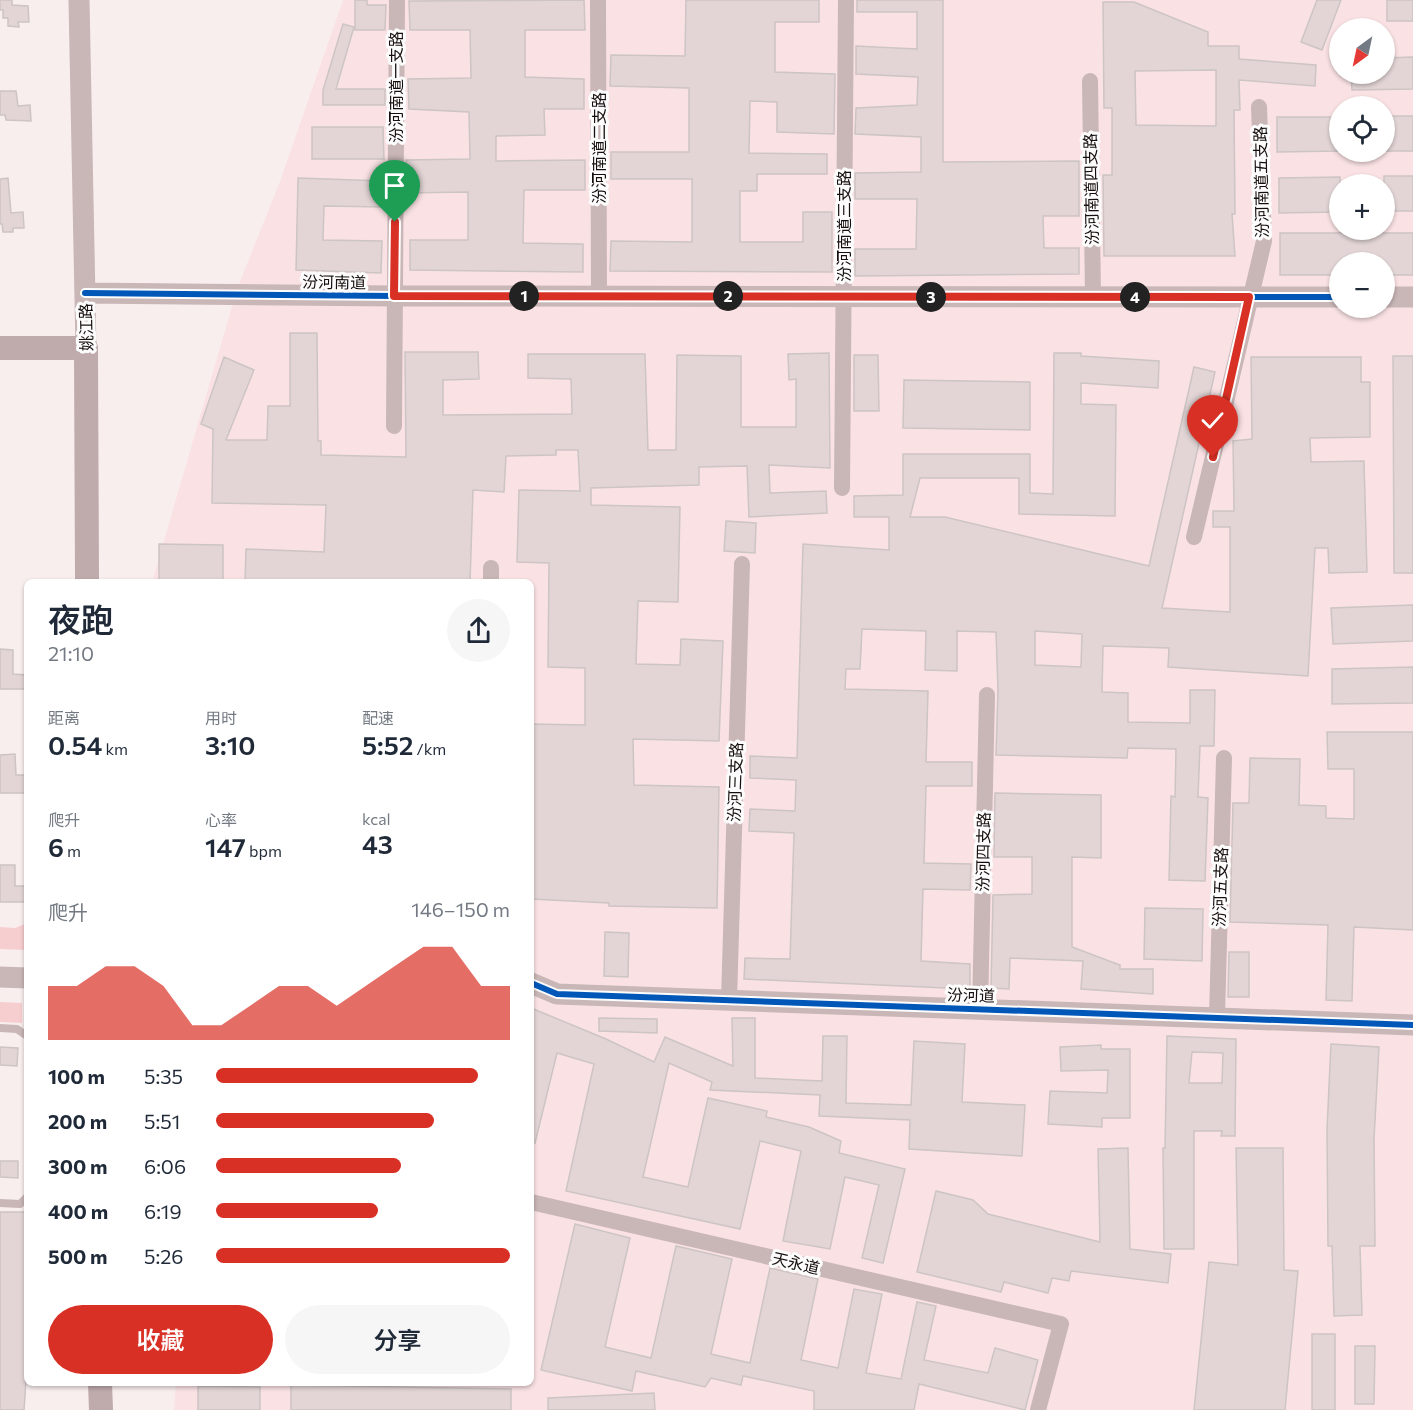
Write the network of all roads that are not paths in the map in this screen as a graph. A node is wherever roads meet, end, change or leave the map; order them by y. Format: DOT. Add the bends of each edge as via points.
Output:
graph roads {
  1 [pos="79,0"];
  2 [pos="397,0"];
  3 [pos="598,0"];
  4 [pos="846,0"];
  5 [pos="1090,81"];
  6 [pos="1259,107"];
  7 [pos="85,293"];
  8 [pos="394,296"];
  9 [pos="599,296"];
  10 [pos="844,297"];
  11 [pos="1093,297"];
  12 [pos="1249,297"];
  13 [pos="1329,297"];
  14 [pos="1395,297"];
  15 [pos="1413,297"];
  16 [pos="0,348"];
  17 [pos="86,348"];
  18 [pos="394,426"];
  19 [pos="842,488"];
  20 [pos="1194,537"];
  21 [pos="742,564"];
  22 [pos="87,579"];
  23 [pos="987,695"];
  24 [pos="1224,758"];
  25 [pos="0,976"];
  26 [pos="24,978"];
  27 [pos="534,984"];
  28 [pos="729,1000"];
  29 [pos="980,1009"];
  30 [pos="1216,1017"];
  31 [pos="1413,1025"];
  32 [pos="0,1028"];
  33 [pos="24,1034"];
  34 [pos="24,1200"];
  35 [pos="0,1203"];
  36 [pos="534,1203"];
  37 [pos="100,1386"];
  38 [pos="101,1410"];
  39 [pos="1038,1410"];
  1 -- 7 [label="street, 姚江路"];
  2 -- 8 [label="street, 汾河南道一支路"];
  3 -- 9 [label="street, 汾河南道二支路"];
  4 -- 10 [label="street, 汾河南道三支路"];
  5 -- 11 [label="street, 汾河南道四支路"];
  6 -- 12 [label="street, 汾河南道五支路" via="1264,241"];
  7 -- 8 [label="street, 汾河南道"];
  7 -- 17 [label="street, 姚江路"];
  8 -- 9 [label="street, 汾河南道"];
  8 -- 18 [label="street, 汾河南道一支路"];
  9 -- 10 [label="street, 汾河南道"];
  10 -- 11 [label="street, 汾河南道"];
  10 -- 19 [label="street, 汾河南道三支路"];
  11 -- 12 [label="street, 汾河南道"];
  12 -- 13 [label="street, 汾河南道"];
  12 -- 20 [label="street, 汾河南道五支路"];
  14 -- 15 [label="street"];
  16 -- 17 [label="main road"];
  17 -- 22 [label="main road, 姚江路"];
  21 -- 28 [label="street, 汾河三支路"];
  23 -- 29 [label="street, 汾河四支路"];
  24 -- 30 [label="street, 汾河五支路"];
  25 -- 26 [label="street"];
  27 -- 28 [label="street, 汾河道" via="557,994"];
  28 -- 29 [label="street, 汾河道"];
  29 -- 30 [label="street, 汾河道"];
  30 -- 31 [label="street, 汾河道"];
  32 -- 33 [label="lane" via="17,1029"];
  34 -- 35 [label="lane" via="20,1204"];
  36 -- 39 [label="street, 天永道" via="1061,1324"];
  37 -- 38 [label="main road"];
}
